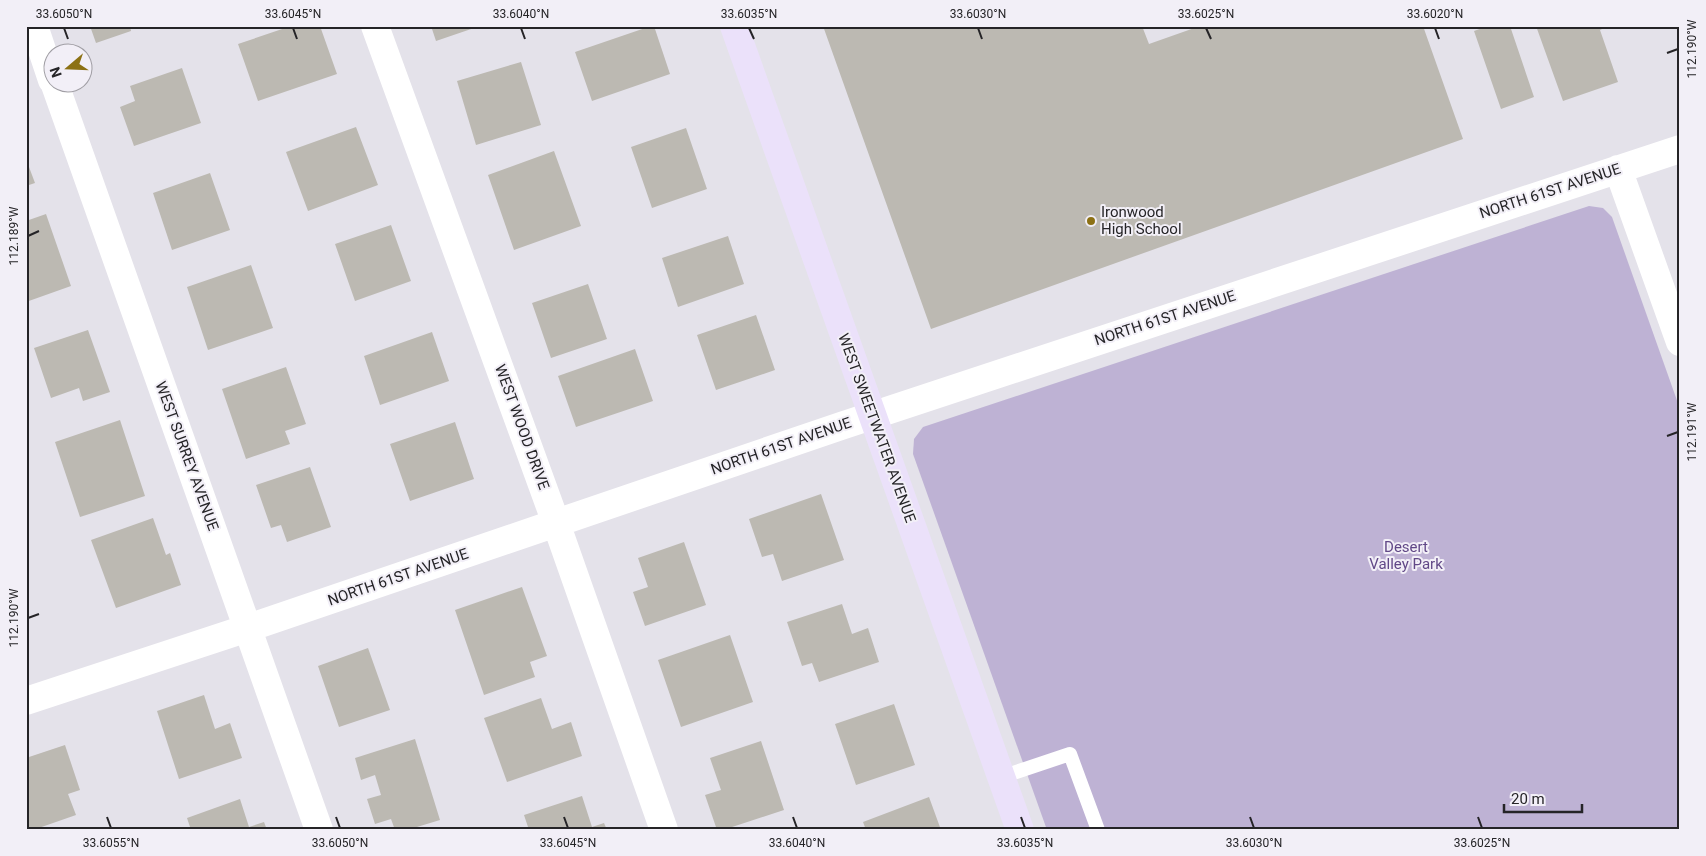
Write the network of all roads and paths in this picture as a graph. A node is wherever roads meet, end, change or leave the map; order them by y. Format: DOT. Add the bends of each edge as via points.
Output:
graph roads {
  1 [pos="34,26"];
  2 [pos="375,26"];
  3 [pos="734,26"];
  4 [pos="42,49"];
  5 [pos="57,92"];
  6 [pos="1680,148"];
  7 [pos="1618,169"];
  8 [pos="1680,342"];
  9 [pos="872,415"];
  10 [pos="556,523"];
  11 [pos="248,628"];
  12 [pos="26,701"];
  13 [pos="1001,777"];
  14 [pos="319,830"];
  15 [pos="664,830"];
  16 [pos="1020,830"];
  17 [pos="1098,830"];
  1 -- 4 [label="street, WEST SURREY AVENUE"];
  2 -- 10 [label="street, WEST WOOD DRIVE"];
  3 -- 9 [label="street, WEST SWEETWATER AVENUE"];
  5 -- 11 [label="street, WEST SURREY AVENUE"];
  6 -- 7 [label="street, NORTH 61ST AVENUE"];
  7 -- 8 [label="street"];
  7 -- 9 [label="street, NORTH 61ST AVENUE"];
  9 -- 10 [label="street, NORTH 61ST AVENUE"];
  9 -- 13 [label="street, WEST SWEETWATER AVENUE"];
  10 -- 11 [label="street, NORTH 61ST AVENUE"];
  10 -- 15 [label="street, WEST WOOD DRIVE"];
  11 -- 12 [label="street, NORTH 61ST AVENUE"];
  11 -- 14 [label="street, WEST SURREY AVENUE"];
  13 -- 16 [label="street, WEST SWEETWATER AVENUE"];
  13 -- 17 [label="lane" via="1070,754"];
}
